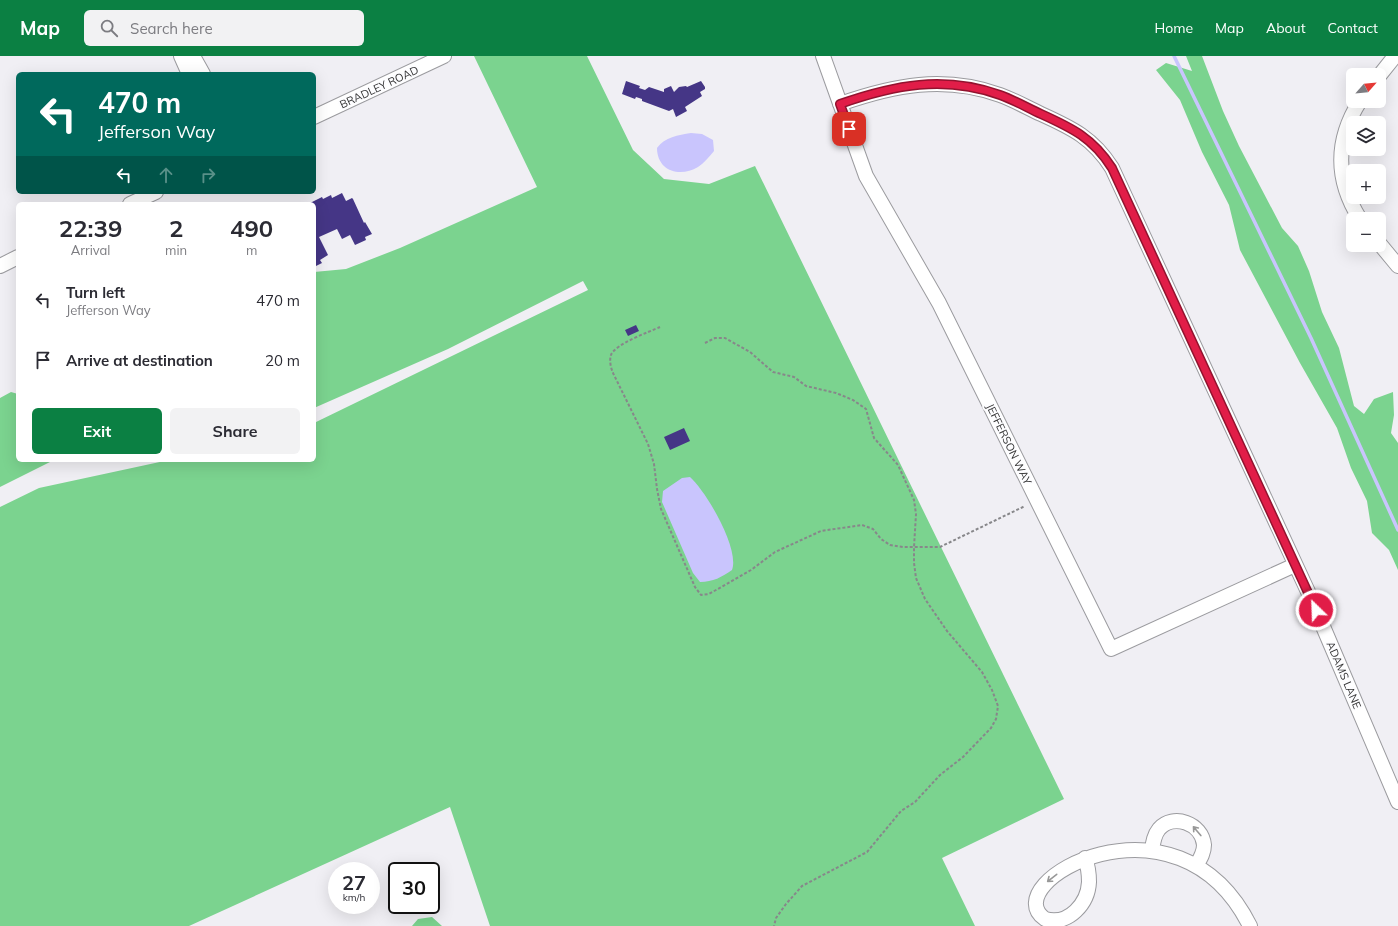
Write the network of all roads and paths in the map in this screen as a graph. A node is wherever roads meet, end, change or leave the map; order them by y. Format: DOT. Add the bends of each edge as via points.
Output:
graph roads {
  1 [pos="181,56"];
  2 [pos="193,56"];
  3 [pos="444,56"];
  4 [pos="823,56"];
  5 [pos="1395,56"];
  6 [pos="1385,68"];
  7 [pos="188,72"];
  8 [pos="202,72"];
  9 [pos="840,104"];
  10 [pos="1356,108"];
  11 [pos="316,116"];
  12 [pos="152,194"];
  13 [pos="134,202"];
  14 [pos="1356,212"];
  15 [pos="1386,251"];
  16 [pos="16,258"];
  17 [pos="0,266"];
  18 [pos="1398,266"];
  19 [pos="660,327"];
  20 [pos="704,343"];
  21 [pos="1025,506"];
  22 [pos="914,547"];
  23 [pos="1295,565"];
  24 [pos="1398,802"];
  25 [pos="1152,850"];
  26 [pos="1085,858"];
  27 [pos="1196,866"];
  28 [pos="774,926"];
  29 [pos="1250,926"];
  1 -- 7 [label="street"];
  2 -- 8 [label="street"];
  3 -- 11 [label="street, BRADLEY ROAD"];
  4 -- 9 [label="street, JEFFERSON WAY"];
  5 -- 6 [label="street"];
  9 -- 23 [label="street, ADAMS LANE" via="904,86 965,86 1001,96 1073,128 1093,144 1112,168"];
  9 -- 23 [label="street, JEFFERSON WAY" via="866,176 939,303 1111,649"];
  10 -- 14 [label="street" via="1347,125 1341,157 1346,191"];
  12 -- 13 [label="street"];
  15 -- 18 [label="street"];
  16 -- 17 [label="street"];
  19 -- 22 [label="path" via="617,348 611,354 610,363 648,444 661,509 699,593 703,596 708,594 759,565 775,552 821,530 862,525 873,529 890,545"];
  20 -- 22 [label="path" via="715,338 724,338 745,349 773,372 794,377 806,386 836,393 862,405 869,416 874,438 898,465 911,492 916,514"];
  21 -- 22 [label="path" via="944,547"];
  22 -- 28 [label="path" via="916,578 924,599 982,672 998,706 996,719 963,758 940,775 915,802 901,811 867,852 802,886 776,918"];
  23 -- 24 [label="street, ADAMS LANE"];
  25 -- 26 [label="street" via="1119,850"];
  25 -- 27 [label="street"];
  27 -- 25 [label="street, one-way" via="1203,852 1202,839 1196,829 1186,822 1174,821 1163,826 1156,834"];
  26 -- 26 [label="street, one-way" via="1064,869 1040,889 1036,906 1046,920 1064,923 1074,917 1082,905 1089,883"];
  27 -- 29 [label="street" via="1224,887"];
}
